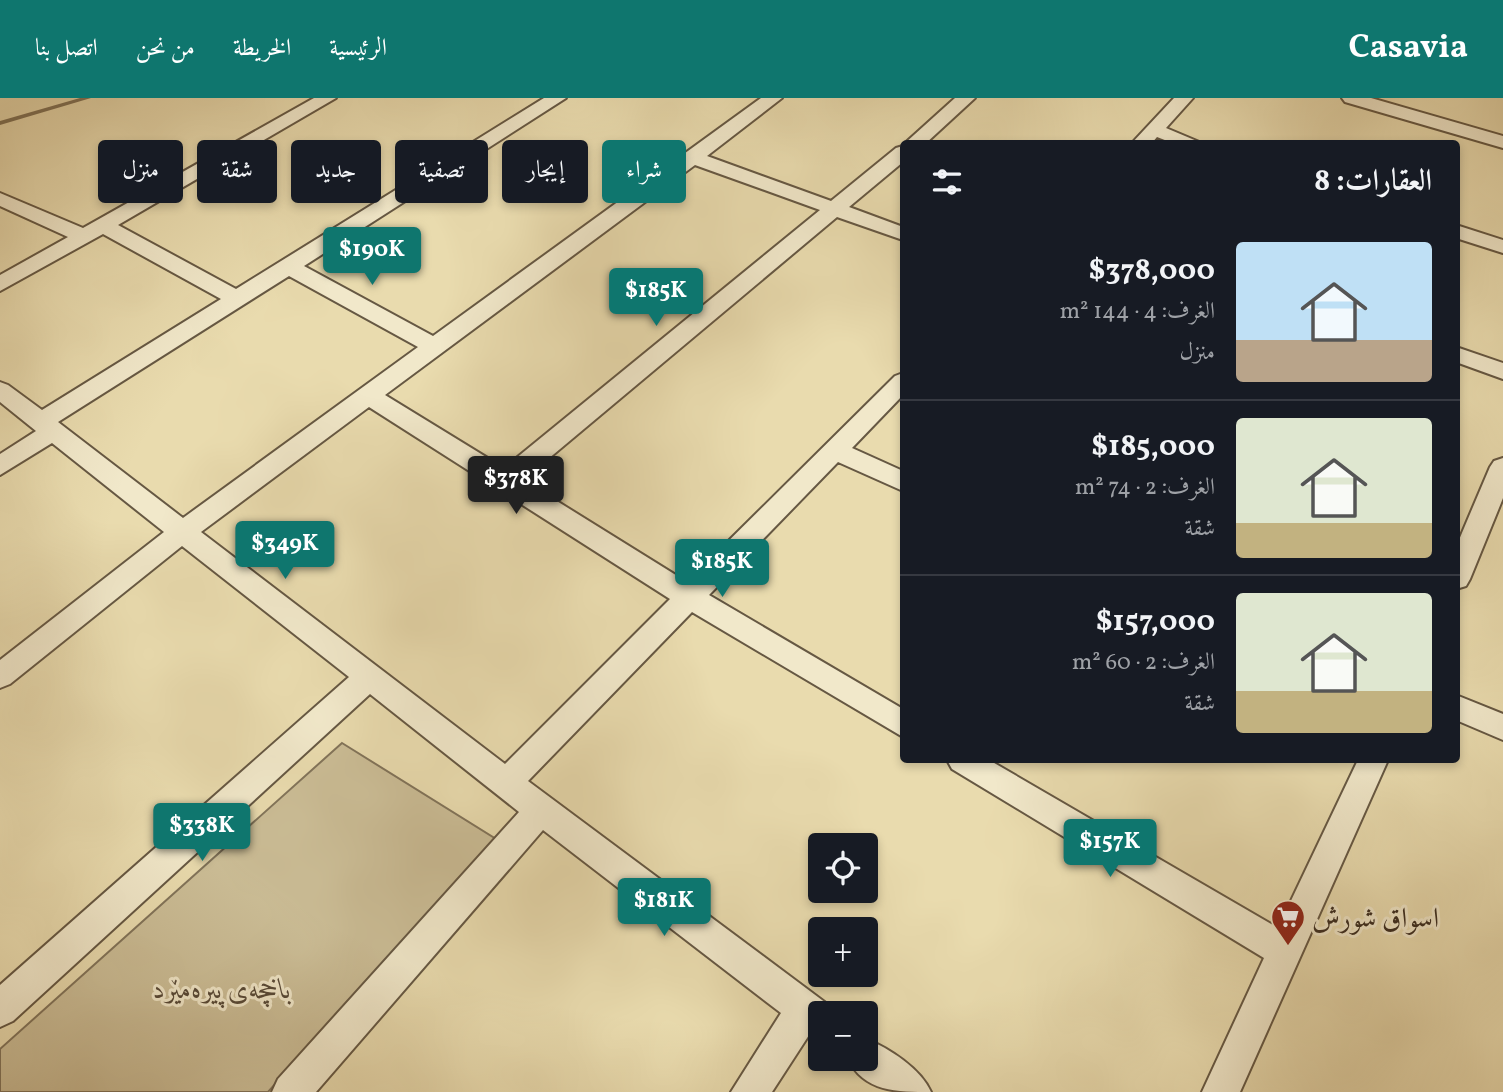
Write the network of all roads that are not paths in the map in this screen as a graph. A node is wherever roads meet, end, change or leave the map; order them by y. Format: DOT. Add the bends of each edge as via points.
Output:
graph roads {
  1 [pos="327,98"];
  2 [pos="557,98"];
  3 [pos="773,98"];
  4 [pos="966,98"];
  5 [pos="1184,98"];
  6 [pos="1352,98"];
  7 [pos="1147,137"];
  8 [pos="918,140"];
  9 [pos="1168,140"];
  10 [pos="1503,142"];
  11 [pos="900,155"];
  12 [pos="692,157"];
  13 [pos="0,199"];
  14 [pos="836,210"];
  15 [pos="92,231"];
  16 [pos="1460,232"];
  17 [pos="900,233"];
  18 [pos="1503,247"];
  19 [pos="289,267"];
  20 [pos="0,284"];
  21 [pos="237,299"];
  22 [pos="434,346"];
  23 [pos="1460,355"];
  24 [pos="1503,371"];
  25 [pos="900,384"];
  26 [pos="0,390"];
  27 [pos="368,395"];
  28 [pos="47,426"];
  29 [pos="835,450"];
  30 [pos="0,466"];
  31 [pos="1503,467"];
  32 [pos="505,481"];
  33 [pos="900,481"];
  34 [pos="1466,529"];
  35 [pos="182,532"];
  36 [pos="1460,559"];
  37 [pos="689,597"];
  38 [pos="0,676"];
  39 [pos="369,677"];
  40 [pos="1460,709"];
  41 [pos="900,722"];
  42 [pos="1503,727"];
  43 [pos="968,763"];
  44 [pos="1372,763"];
  45 [pos="506,783"];
  46 [pos="541,810"];
  47 [pos="1285,951"];
  48 [pos="0,1009"];
  49 [pos="808,1012"];
  50 [pos="808,1022"];
  51 [pos="878,1066"];
  52 [pos="291,1092"];
  53 [pos="750,1092"];
  54 [pos="912,1092"];
  55 [pos="1221,1092"];
  1 -- 15 [label="street"];
  2 -- 19 [label="street"];
  3 -- 12 [label="street"];
  4 -- 8 [label="street"];
  5 -- 7 [label="street"];
  6 -- 10 [label="street"];
  7 -- 9 [label="street"];
  11 -- 14 [label="street"];
  12 -- 14 [label="street"];
  12 -- 22 [label="street"];
  13 -- 15 [label="street"];
  14 -- 17 [label="street"];
  14 -- 32 [label="street"];
  15 -- 20 [label="street"];
  15 -- 21 [label="street"];
  16 -- 18 [label="street"];
  19 -- 21 [label="street"];
  19 -- 22 [label="street"];
  21 -- 28 [label="street"];
  22 -- 27 [label="street"];
  23 -- 24 [label="street"];
  25 -- 29 [label="street"];
  26 -- 28 [label="street"];
  27 -- 32 [label="street"];
  27 -- 35 [label="street"];
  28 -- 30 [label="street"];
  28 -- 35 [label="street"];
  29 -- 33 [label="street"];
  29 -- 37 [label="street"];
  31 -- 34 [label="street"];
  32 -- 37 [label="street"];
  34 -- 36 [label="street"];
  35 -- 38 [label="street"];
  35 -- 39 [label="street"];
  37 -- 41 [label="street"];
  37 -- 45 [label="street"];
  39 -- 45 [label="street"];
  39 -- 48 [label="street"];
  40 -- 42 [label="street"];
  43 -- 47 [label="street"];
  44 -- 47 [label="street"];
  45 -- 46 [label="street"];
  46 -- 49 [label="street"];
  46 -- 52 [label="street"];
  47 -- 55 [label="street"];
  50 -- 53 [label="street"];
  51 -- 54 [label="street"];
}
